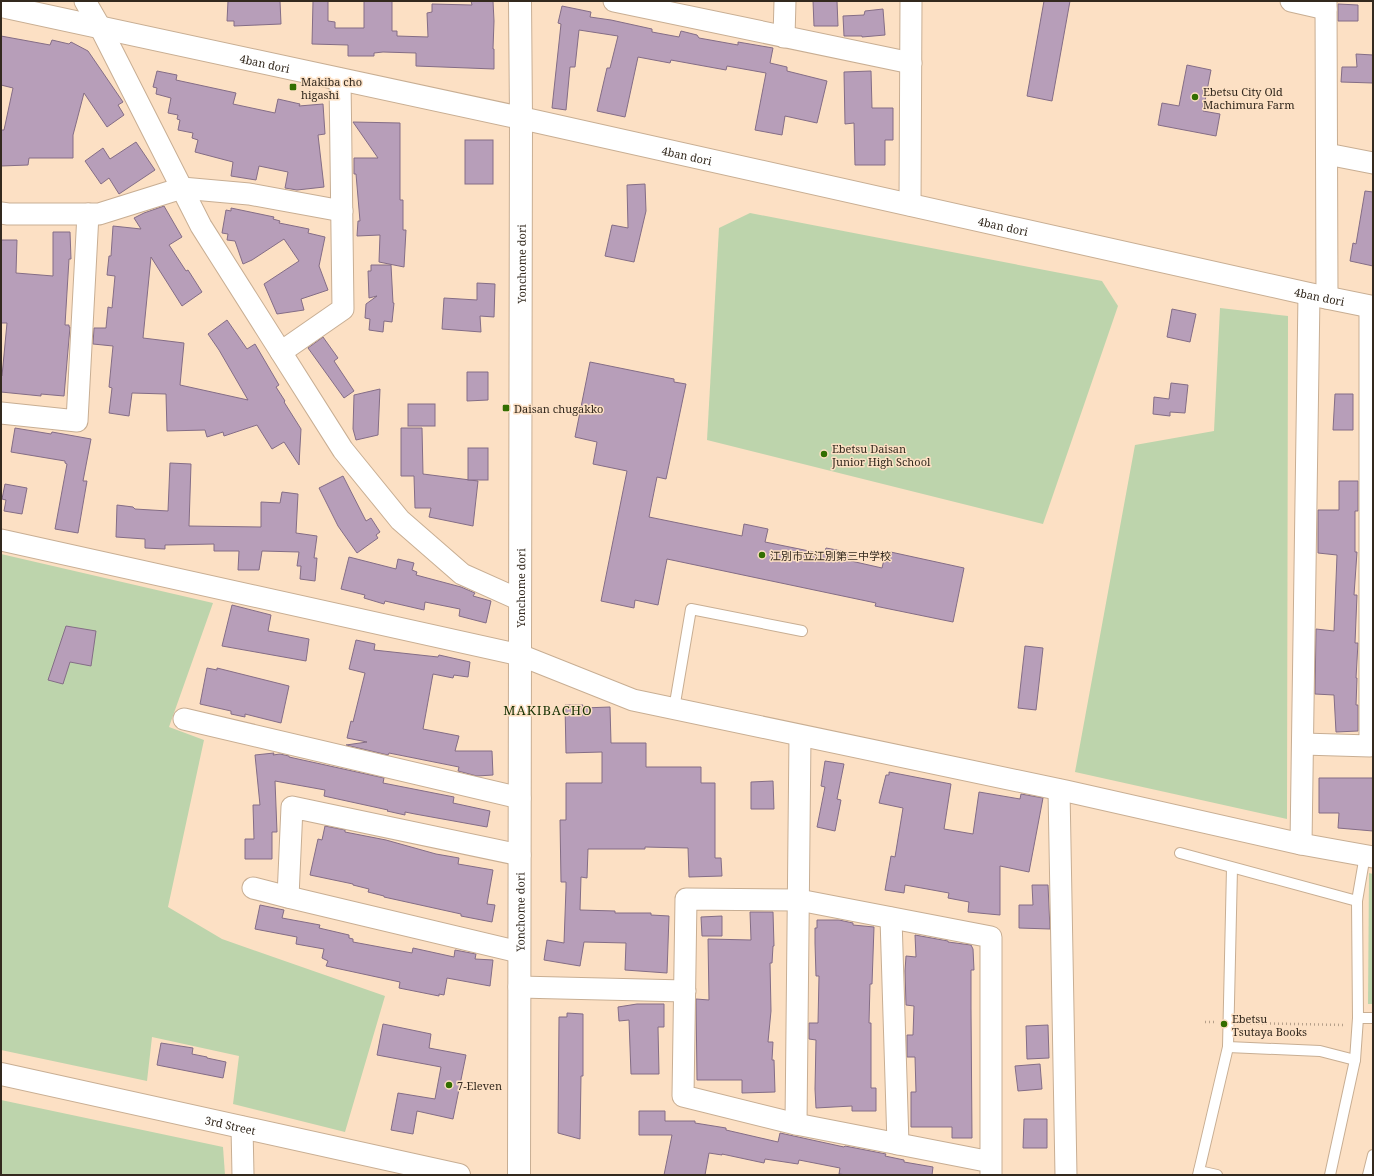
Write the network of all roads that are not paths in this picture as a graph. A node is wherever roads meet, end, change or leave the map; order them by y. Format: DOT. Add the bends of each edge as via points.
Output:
graph roads {
  1 [pos="85,1"];
  2 [pos="520,1"];
  3 [pos="614,1"];
  4 [pos="785,1"];
  5 [pos="911,1"];
  6 [pos="1291,1"];
  7 [pos="1326,5"];
  8 [pos="1,6"];
  9 [pos="657,6"];
  10 [pos="100,27"];
  11 [pos="784,36"];
  12 [pos="911,63"];
  13 [pos="340,79"];
  14 [pos="521,118"];
  15 [pos="1327,154"];
  16 [pos="1373,163"];
  17 [pos="182,188"];
  18 [pos="910,205"];
  19 [pos="342,211"];
  20 [pos="1,213"];
  21 [pos="88,214"];
  22 [pos="1318,296"];
  23 [pos="1372,307"];
  24 [pos="281,352"];
  25 [pos="1,413"];
  26 [pos="1,540"];
  27 [pos="520,600"];
  28 [pos="802,631"];
  29 [pos="520,655"];
  30 [pos="674,709"];
  31 [pos="184,719"];
  32 [pos="800,736"];
  33 [pos="1303,744"];
  34 [pos="1059,790"];
  35 [pos="520,798"];
  36 [pos="1301,844"];
  37 [pos="1180,853"];
  38 [pos="520,854"];
  39 [pos="1369,856"];
  40 [pos="1232,868"];
  41 [pos="253,888"];
  42 [pos="288,897"];
  43 [pos="798,900"];
  44 [pos="1357,901"];
  45 [pos="891,918"];
  46 [pos="519,952"];
  47 [pos="519,987"];
  48 [pos="685,991"];
  49 [pos="1373,1018"];
  50 [pos="1358,1022"];
  51 [pos="1228,1047"];
  52 [pos="1355,1060"];
  53 [pos="1,1074"];
  54 [pos="796,1124"];
  55 [pos="242,1127"];
  56 [pos="898,1144"];
  57 [pos="1373,1156"];
  58 [pos="991,1169"];
  59 [pos="1199,1173"];
  60 [pos="243,1175"];
  61 [pos="459,1175"];
  62 [pos="519,1175"];
  63 [pos="1066,1175"];
  64 [pos="1217,1175"];
  65 [pos="1330,1175"];
  66 [pos="1368,1175"];
  1 -- 10 [label="street"];
  2 -- 14 [label="street, Yonchome dori"];
  3 -- 9 [label="street"];
  4 -- 11 [label="street"];
  5 -- 12 [label="street"];
  6 -- 7 [label="street"];
  7 -- 15 [label="street"];
  8 -- 10 [label="street, 4ban dori"];
  9 -- 11 [label="street"];
  10 -- 13 [label="street, 4ban dori"];
  10 -- 17 [label="street"];
  11 -- 12 [label="street"];
  12 -- 18 [label="street"];
  13 -- 14 [label="street, 4ban dori"];
  13 -- 19 [label="street"];
  14 -- 18 [label="street, 4ban dori"];
  14 -- 27 [label="street, Yonchome dori"];
  15 -- 16 [label="street"];
  15 -- 22 [label="street"];
  17 -- 19 [label="street" via="249,194"];
  17 -- 21 [label="street" via="99,214"];
  17 -- 24 [label="street" via="201,226"];
  18 -- 22 [label="street, 4ban dori"];
  19 -- 24 [label="street" via="344,309"];
  20 -- 21 [label="street"];
  21 -- 25 [label="street" via="77,421"];
  22 -- 23 [label="street, 4ban dori"];
  22 -- 33 [label="street"];
  23 -- 33 [label="street" via="1370,746"];
  24 -- 27 [label="street" via="343,450 400,520 462,574"];
  26 -- 29 [label="street"];
  27 -- 29 [label="street, Yonchome dori"];
  28 -- 30 [label="lane" via="691,609"];
  29 -- 30 [label="street" via="633,700"];
  29 -- 35 [label="street, Yonchome dori"];
  30 -- 32 [label="street"];
  31 -- 35 [label="street"];
  32 -- 34 [label="street"];
  32 -- 43 [label="street"];
  33 -- 36 [label="street"];
  34 -- 36 [label="street"];
  34 -- 63 [label="street"];
  35 -- 38 [label="street, Yonchome dori"];
  36 -- 39 [label="street"];
  37 -- 40 [label="lane"];
  38 -- 42 [label="street" via="292,807"];
  38 -- 46 [label="street, Yonchome dori"];
  39 -- 44 [label="lane"];
  40 -- 44 [label="lane"];
  40 -- 51 [label="lane"];
  41 -- 42 [label="street"];
  42 -- 46 [label="street"];
  43 -- 45 [label="street"];
  43 -- 48 [label="street" via="686,899"];
  43 -- 54 [label="street"];
  44 -- 50 [label="lane"];
  45 -- 56 [label="street"];
  45 -- 58 [label="street" via="991,937"];
  46 -- 47 [label="street, Yonchome dori"];
  47 -- 48 [label="street"];
  47 -- 62 [label="street, Yonchome dori"];
  48 -- 54 [label="street" via="683,1096"];
  49 -- 50 [label="lane"];
  50 -- 52 [label="lane"];
  51 -- 52 [label="lane" via="1320,1051"];
  51 -- 59 [label="lane"];
  52 -- 65 [label="lane"];
  53 -- 55 [label="street, 3rd Street"];
  54 -- 56 [label="street"];
  55 -- 60 [label="street"];
  55 -- 61 [label="street, 3rd Street"];
  56 -- 58 [label="street"];
  57 -- 66 [label="lane"];
  59 -- 64 [label="lane"];
}
